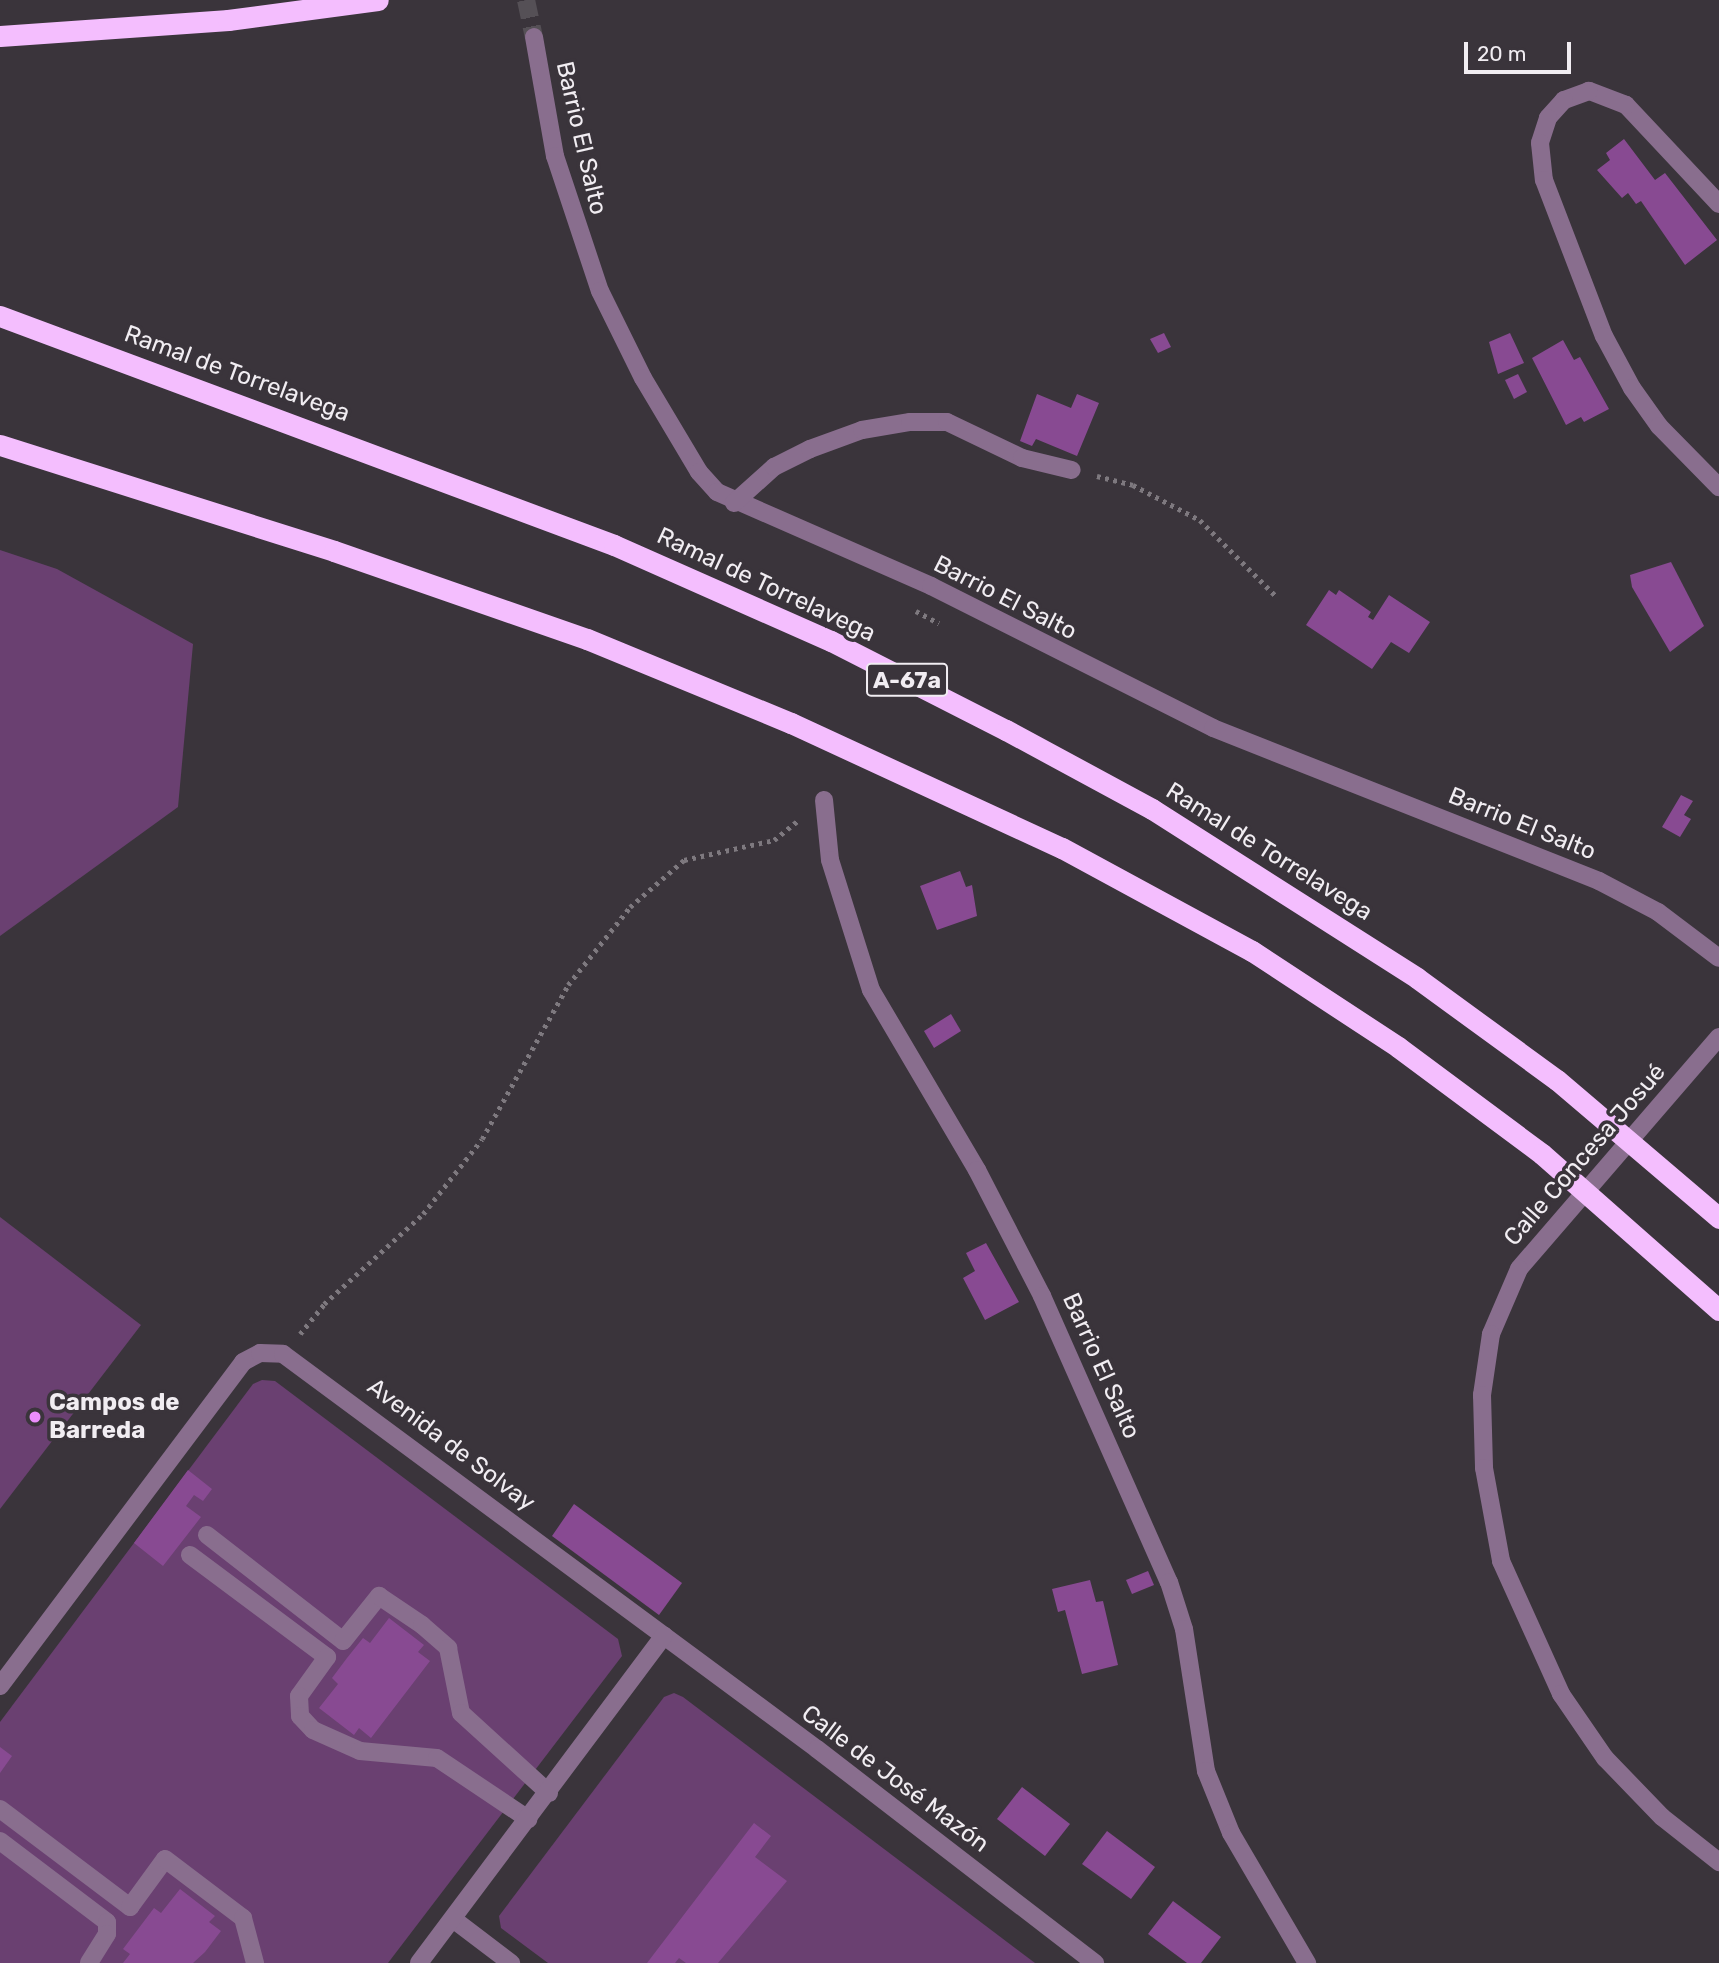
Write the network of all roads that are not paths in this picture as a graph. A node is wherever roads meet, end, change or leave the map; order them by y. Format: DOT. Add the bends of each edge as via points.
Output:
graph roads {
  1 [pos="378,0"];
  2 [pos="0,36"];
  3 [pos="534,37"];
  4 [pos="1719,204"];
  5 [pos="0,316"];
  6 [pos="0,445"];
  7 [pos="1072,470"];
  8 [pos="1719,487"];
  9 [pos="734,503"];
  10 [pos="824,800"];
  11 [pos="1719,958"];
  12 [pos="1719,1037"];
  13 [pos="1719,1218"];
  14 [pos="1719,1310"];
  15 [pos="208,1535"];
  16 [pos="190,1555"];
  17 [pos="664,1635"];
  18 [pos="0,1686"];
  19 [pos="549,1793"];
  20 [pos="0,1809"];
  21 [pos="528,1819"];
  22 [pos="0,1841"];
  23 [pos="1719,1861"];
  24 [pos="453,1919"];
  25 [pos="89,1963"];
  26 [pos="255,1963"];
  27 [pos="419,1963"];
  28 [pos="511,1963"];
  29 [pos="1095,1963"];
  30 [pos="1307,1963"];
  1 -- 2 [label="highway" via="228,20"];
  3 -- 9 [label="street, Barrio El Salto" via="561,177 600,291 643,378 694,463 718,492"];
  4 -- 8 [label="street" via="1626,105 1589,91 1564,100 1548,118 1540,143 1544,180 1604,336 1659,426"];
  5 -- 13 [label="highway, Ramal de Torrelavega / A-67a" via="602,540 831,641 1006,730 1152,808 1417,978 1557,1080"];
  6 -- 14 [label="highway" via="295,538 587,639 791,723 1062,848 1252,951 1398,1046 1552,1162"];
  7 -- 9 [label="street" via="1022,458 947,422 910,422 862,430 810,449 774,467"];
  9 -- 11 [label="street, Barrio El Salto" via="931,586 1213,728 1599,881 1658,912"];
  10 -- 30 [label="street, Barrio El Salto" via="830,860 871,990 977,1171 1042,1296 1169,1582 1184,1629 1211,1783 1231,1833"];
  12 -- 23 [label="street, Calle Concesa Josué" via="1519,1269 1492,1334 1482,1395 1484,1468 1501,1561 1561,1693 1605,1758 1662,1817"];
  15 -- 19 [label="street" via="343,1641 379,1596 422,1625 448,1648 461,1713"];
  16 -- 21 [label="street" via="327,1657 299,1696 300,1716 313,1730 360,1751 437,1758"];
  17 -- 18 [label="street, Avenida de Solvay" via="297,1361 267,1352 243,1362"];
  17 -- 19 [label="street"];
  17 -- 29 [label="street, Calle de José Mazón"];
  19 -- 21 [label="street"];
  20 -- 26 [label="street" via="130,1907 165,1859 243,1918"];
  21 -- 24 [label="street"];
  22 -- 25 [label="street" via="107,1922 107,1934"];
  24 -- 27 [label="street"];
  24 -- 28 [label="street"];
}
